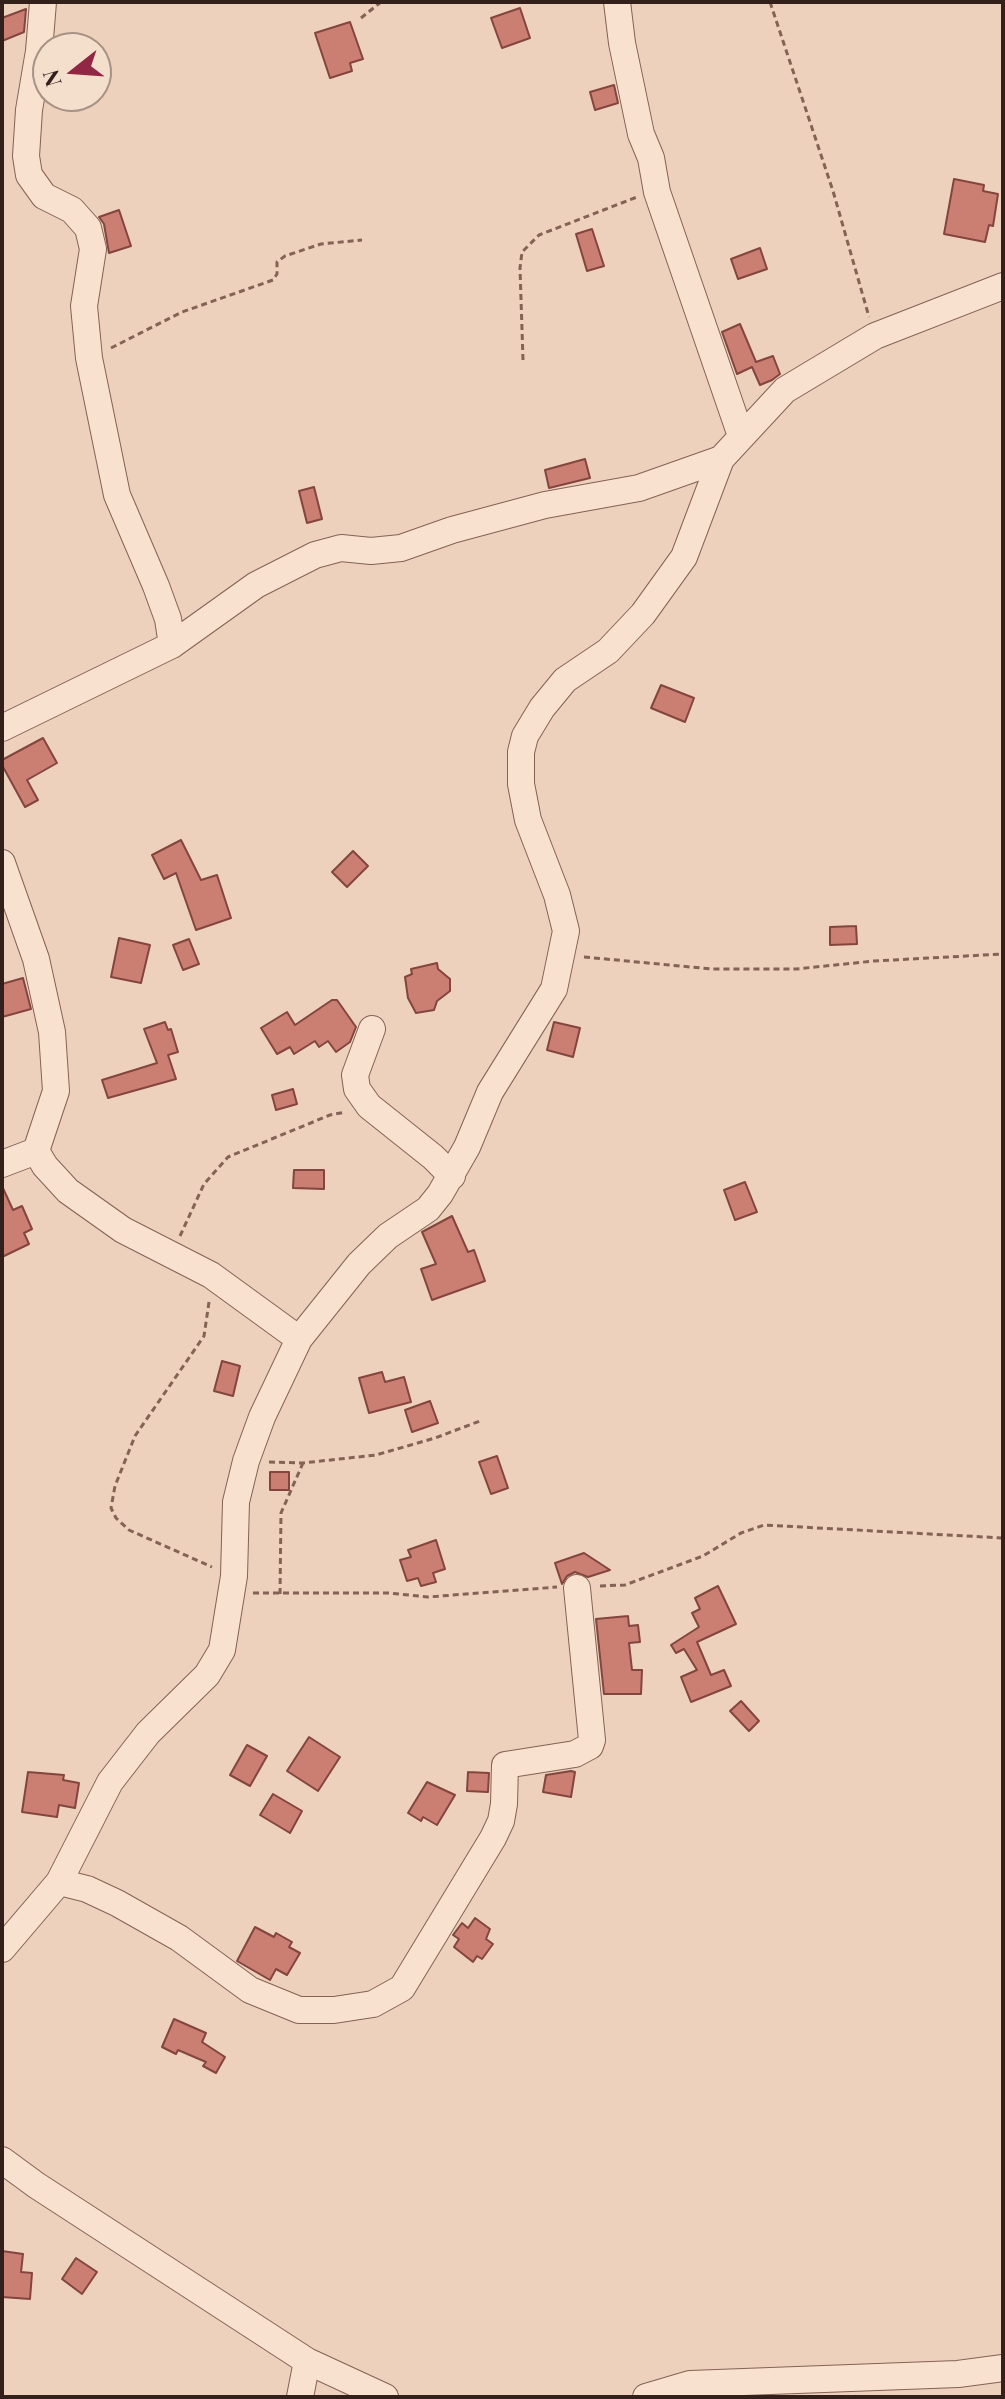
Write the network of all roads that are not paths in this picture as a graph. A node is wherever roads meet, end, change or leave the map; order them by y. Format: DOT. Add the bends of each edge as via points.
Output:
graph roads {
  1 [pos="43,2"];
  2 [pos="617,2"];
  3 [pos="1003,286"];
  4 [pos="741,436"];
  5 [pos="721,459"];
  6 [pos="172,645"];
  7 [pos="2,728"];
  8 [pos="2,863"];
  9 [pos="372,1029"];
  10 [pos="36,1151"];
  11 [pos="2,1164"];
  12 [pos="452,1176"];
  13 [pos="299,1339"];
  14 [pos="577,1588"];
  15 [pos="59,1882"];
  16 [pos="2,1949"];
  17 [pos="2,2160"];
  18 [pos="307,2361"];
  19 [pos="1003,2368"];
  20 [pos="300,2397"];
  21 [pos="385,2397"];
  22 [pos="646,2397"];
  1 -- 6 [label="street" via="29,110 29,175 44,196 72,210 88,228 93,249 84,306 89,358 117,495 156,586"];
  2 -- 4 [label="street" via="641,134"];
  3 -- 4 [label="street" via="875,336 785,390"];
  4 -- 5 [label="street"];
  5 -- 6 [label="street" via="639,488 545,505 401,548 341,548 315,555 256,585"];
  5 -- 12 [label="street" via="684,557 617,642 565,680 525,736 521,784 566,931 563,958 554,989 490,1092"];
  6 -- 7 [label="street"];
  8 -- 10 [label="street" via="36,959 56,1061 56,1091"];
  9 -- 12 [label="street" via="355,1075 357,1089 369,1106"];
  10 -- 11 [label="street"];
  10 -- 13 [label="street" via="68,1191 123,1230 211,1275"];
  12 -- 13 [label="street" via="428,1209 359,1264"];
  13 -- 15 [label="street" via="246,1461 236,1502 233,1584 222,1650 207,1675 148,1733 110,1782"];
  14 -- 15 [label="street" via="590,1746 575,1754 505,1765 501,1821 402,1988 373,2004 299,2010 250,1990 179,1938 117,1903"];
  15 -- 16 [label="street"];
  17 -- 18 [label="street"];
  18 -- 20 [label="street"];
  18 -- 21 [label="street"];
  19 -- 22 [label="street" via="690,2384"];
}
